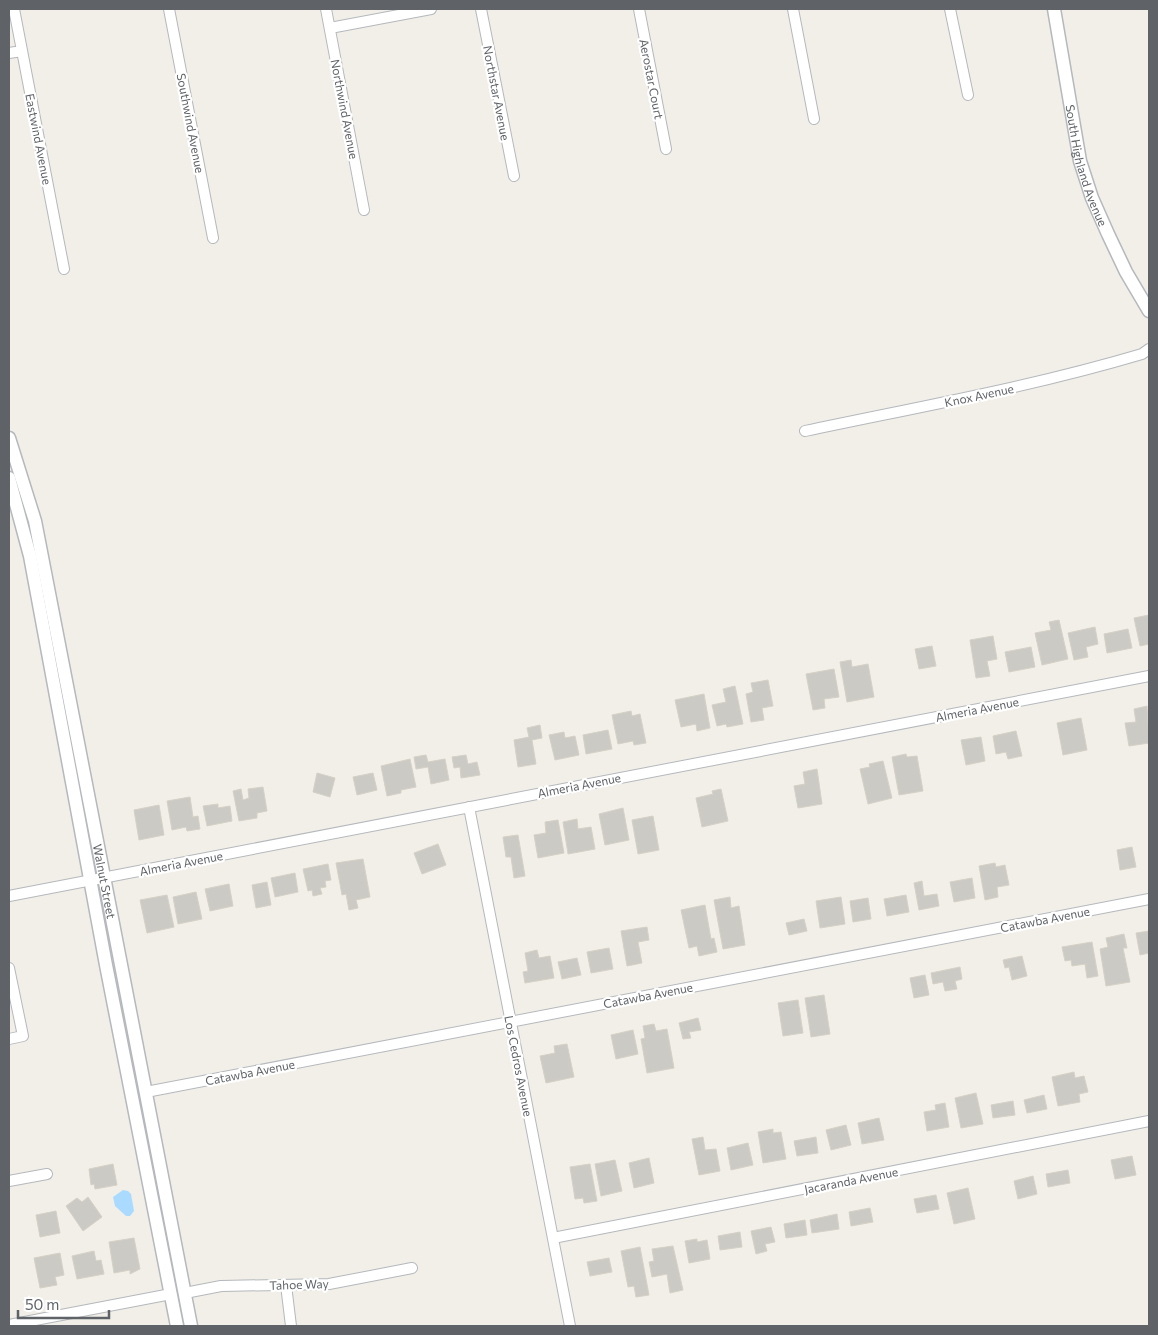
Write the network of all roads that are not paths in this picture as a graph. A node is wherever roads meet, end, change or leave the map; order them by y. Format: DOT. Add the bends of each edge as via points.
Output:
graph roads {
  1 [pos="14,9"];
  2 [pos="169,9"];
  3 [pos="326,9"];
  4 [pos="431,9"];
  5 [pos="481,9"];
  6 [pos="639,9"];
  7 [pos="793,9"];
  8 [pos="950,9"];
  9 [pos="1054,9"];
  10 [pos="330,28"];
  11 [pos="22,50"];
  12 [pos="9,53"];
  13 [pos="968,95"];
  14 [pos="814,119"];
  15 [pos="666,148"];
  16 [pos="514,176"];
  17 [pos="364,210"];
  18 [pos="213,238"];
  19 [pos="64,270"];
  20 [pos="1149,311"];
  21 [pos="1149,349"];
  22 [pos="805,431"];
  23 [pos="9,438"];
  24 [pos="9,478"];
  25 [pos="1149,676"];
  26 [pos="468,807"];
  27 [pos="105,878"];
  28 [pos="91,880"];
  29 [pos="9,896"];
  30 [pos="1149,899"];
  31 [pos="9,968"];
  32 [pos="510,1022"];
  33 [pos="9,1039"];
  34 [pos="146,1092"];
  35 [pos="1149,1121"];
  36 [pos="47,1174"];
  37 [pos="9,1181"];
  38 [pos="552,1238"];
  39 [pos="412,1268"];
  40 [pos="286,1285"];
  41 [pos="185,1293"];
  42 [pos="171,1294"];
  43 [pos="9,1325"];
  44 [pos="177,1326"];
  45 [pos="191,1326"];
  46 [pos="290,1326"];
  47 [pos="570,1326"];
  1 -- 11 [label="street, Eastwind Avenue"];
  2 -- 18 [label="street, Southwind Avenue"];
  3 -- 10 [label="street, Northwind Avenue"];
  4 -- 10 [label="street"];
  5 -- 16 [label="street, Northstar Avenue"];
  6 -- 15 [label="street, Aerostar Court"];
  7 -- 14 [label="street"];
  8 -- 13 [label="street"];
  9 -- 20 [label="street, South Highland Avenue" via="1083,170 1108,234"];
  10 -- 17 [label="street, Northwind Avenue"];
  11 -- 12 [label="street"];
  11 -- 19 [label="street, Eastwind Avenue"];
  21 -- 22 [label="street, Knox Avenue" via="1142,354 1031,384"];
  23 -- 27 [label="street, Walnut Street" via="35,521"];
  24 -- 28 [label="street, Walnut Street" via="30,556"];
  25 -- 26 [label="street, Almeria Avenue"];
  26 -- 27 [label="street, Almeria Avenue"];
  26 -- 32 [label="street, Los Cedros Avenue"];
  27 -- 28 [label="street, Almeria Avenue"];
  27 -- 34 [label="street, Walnut Street"];
  28 -- 29 [label="street, Almeria Avenue"];
  28 -- 42 [label="street, Walnut Street"];
  30 -- 32 [label="street, Catawba Avenue"];
  31 -- 33 [label="street" via="23,1036"];
  32 -- 34 [label="street, Catawba Avenue"];
  32 -- 38 [label="street, Los Cedros Avenue"];
  34 -- 41 [label="street, Walnut Street"];
  35 -- 38 [label="street, Jacaranda Avenue"];
  36 -- 37 [label="street"];
  38 -- 47 [label="street, Los Cedros Avenue"];
  39 -- 40 [label="street, Tahoe Way" via="329,1284"];
  40 -- 41 [label="street, Tahoe Way" via="221,1286"];
  40 -- 46 [label="street"];
  41 -- 45 [label="street, Walnut Street"];
  42 -- 43 [label="street"];
  42 -- 44 [label="street, Walnut Street"];
}
